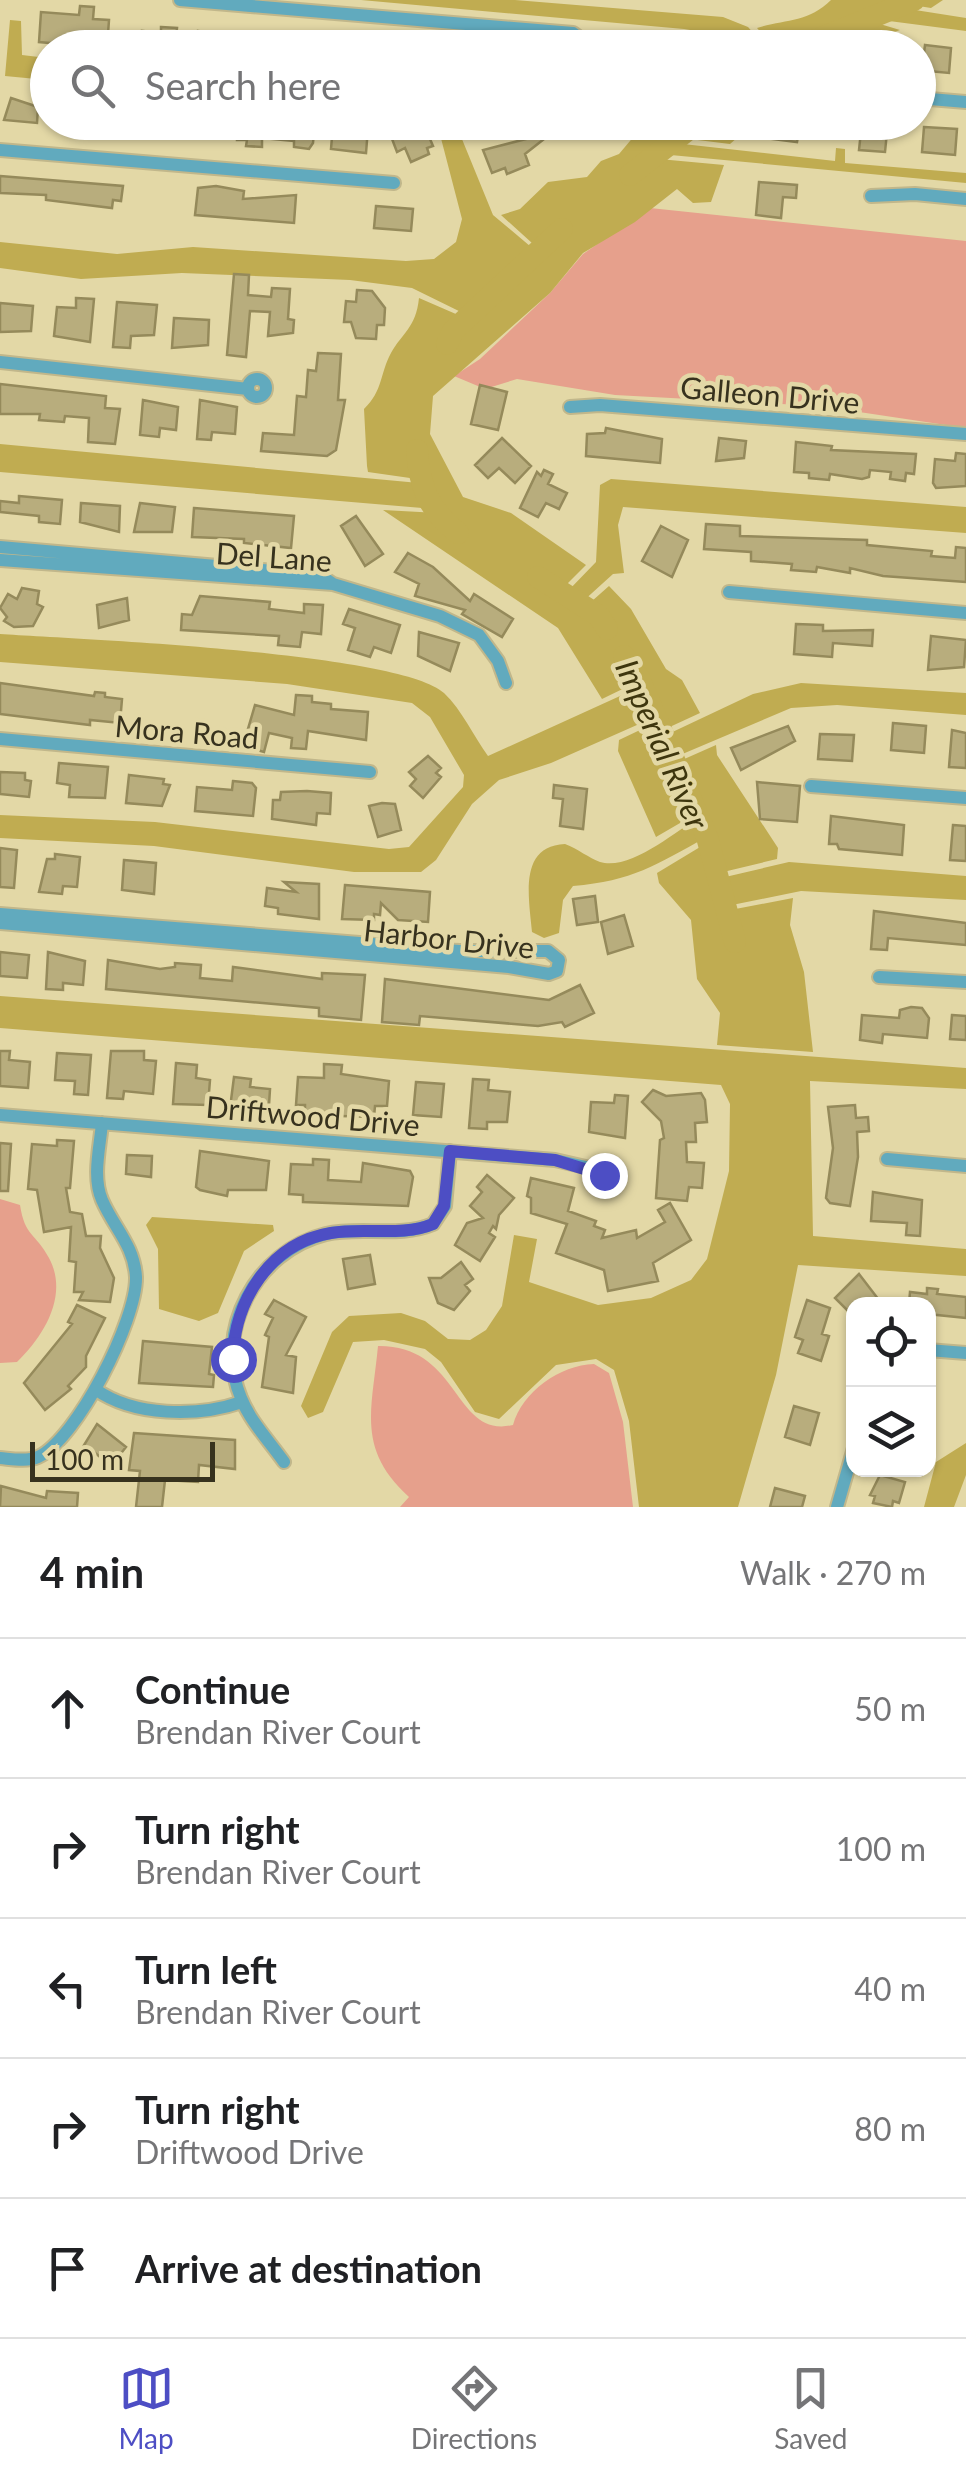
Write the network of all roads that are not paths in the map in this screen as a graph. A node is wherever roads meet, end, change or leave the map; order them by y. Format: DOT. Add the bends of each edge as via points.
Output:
graph roads {
  1 [pos="180,0"];
  2 [pos="535,30"];
  3 [pos="936,100"];
  4 [pos="966,102"];
  5 [pos="0,150"];
  6 [pos="394,183"];
  7 [pos="871,196"];
  8 [pos="966,199"];
  9 [pos="0,362"];
  10 [pos="248,389"];
  11 [pos="570,407"];
  12 [pos="966,434"];
  13 [pos="0,547"];
  14 [pos="0,560"];
  15 [pos="333,584"];
  16 [pos="729,592"];
  17 [pos="966,612"];
  18 [pos="506,684"];
  19 [pos="0,739"];
  20 [pos="370,772"];
  21 [pos="811,786"];
  22 [pos="966,798"];
  23 [pos="0,914"];
  24 [pos="0,922"];
  25 [pos="879,977"];
  26 [pos="966,982"];
  27 [pos="0,1115"];
  28 [pos="102,1123"];
  29 [pos="450,1151"];
  30 [pos="888,1159"];
  31 [pos="966,1166"];
  32 [pos="616,1184"];
  33 [pos="936,1351"];
  34 [pos="966,1353"];
  35 [pos="95,1389"];
  36 [pos="242,1402"];
  37 [pos="0,1458"];
  38 [pos="284,1462"];
  39 [pos="846,1476"];
  40 [pos="837,1507"];
  1 -- 2 [label="street"];
  3 -- 4 [label="street"];
  5 -- 6 [label="street"];
  7 -- 8 [label="street"];
  9 -- 10 [label="street"];
  11 -- 12 [label="street, Galleon Drive" via="600,404"];
  13 -- 15 [label="street" via="320,575"];
  14 -- 15 [label="street, Del Lane"];
  15 -- 18 [label="street, Del Lane" via="440,616 478,635"];
  16 -- 17 [label="street"];
  19 -- 20 [label="street, Mora Road"];
  21 -- 22 [label="street"];
  23 -- 24 [label="street, Harbor Drive" via="459,951 548,951 559,960 549,974"];
  25 -- 26 [label="street"];
  27 -- 28 [label="street, Driftwood Drive"];
  28 -- 29 [label="street, Driftwood Drive"];
  28 -- 35 [label="street" via="98,1188 126,1239 136,1279 120,1344"];
  29 -- 32 [label="street, Driftwood Drive" via="565,1162"];
  29 -- 36 [label="street" via="444,1206 433,1224 317,1236 258,1279 243,1303 233,1344"];
  30 -- 31 [label="street"];
  33 -- 34 [label="street"];
  35 -- 36 [label="street" via="138,1408 215,1412"];
  35 -- 37 [label="street" via="42,1456"];
  36 -- 38 [label="street"];
  39 -- 40 [label="street"];
}
